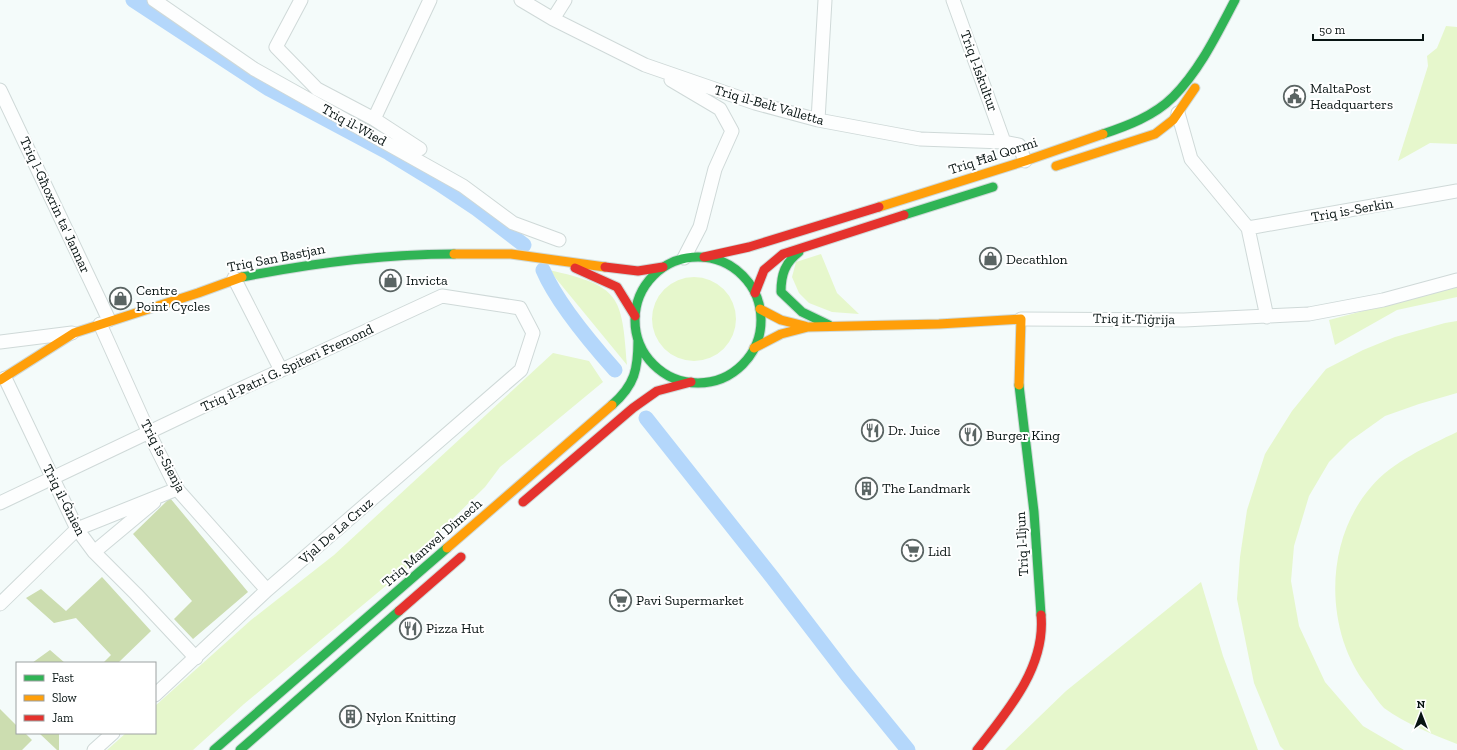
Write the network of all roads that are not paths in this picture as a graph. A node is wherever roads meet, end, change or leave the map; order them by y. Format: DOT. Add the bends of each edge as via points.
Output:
graph roads {
  1 [pos="154,0"];
  2 [pos="301,0"];
  3 [pos="430,0"];
  4 [pos="521,0"];
  5 [pos="565,0"];
  6 [pos="825,0"];
  7 [pos="953,0"];
  8 [pos="1234,0"];
  9 [pos="553,19"];
  10 [pos="645,66"];
  11 [pos="1201,80"];
  12 [pos="0,90"];
  13 [pos="1178,113"];
  14 [pos="374,119"];
  15 [pos="818,120"];
  16 [pos="1004,142"];
  17 [pos="420,148"];
  18 [pos="1025,161"];
  19 [pos="1049,169"];
  20 [pos="1004,183"];
  21 [pos="1457,191"];
  22 [pos="1248,228"];
  23 [pos="559,240"];
  24 [pos="807,247"];
  25 [pos="704,257"];
  26 [pos="684,258"];
  27 [pos="556,261"];
  28 [pos="663,267"];
  29 [pos="234,278"];
  30 [pos="1457,280"];
  31 [pos="755,293"];
  32 [pos="760,309"];
  33 [pos="635,316"];
  34 [pos="1267,317"];
  35 [pos="1021,319"];
  36 [pos="105,322"];
  37 [pos="829,325"];
  38 [pos="808,327"];
  39 [pos="74,333"];
  40 [pos="638,340"];
  41 [pos="0,342"];
  42 [pos="754,348"];
  43 [pos="281,370"];
  44 [pos="521,370"];
  45 [pos="3,379"];
  46 [pos="690,382"];
  47 [pos="149,433"];
  48 [pos="52,479"];
  49 [pos="177,489"];
  50 [pos="163,495"];
  51 [pos="0,503"];
  52 [pos="516,508"];
  53 [pos="77,529"];
  54 [pos="94,552"];
  55 [pos="466,553"];
  56 [pos="267,590"];
  57 [pos="0,604"];
  58 [pos="196,658"];
  59 [pos="156,695"];
  60 [pos="112,734"];
  61 [pos="94,750"];
  62 [pos="214,750"];
  63 [pos="240,750"];
  64 [pos="977,750"];
  1 -- 23 [label="street, Triq il-Wied" via="254,69 463,186 513,223"];
  2 -- 14 [label="street" via="276,47 317,89"];
  3 -- 14 [label="street"];
  4 -- 9 [label="street, Triq il-Belt Valletta"];
  5 -- 9 [label="street"];
  6 -- 15 [label="street"];
  7 -- 16 [label="street, Triq l-Iskultur"];
  8 -- 18 [label="main road, Triq Ħal Qormi" via="1207,53 1172,98 1129,125"];
  9 -- 10 [label="street, Triq il-Belt Valletta"];
  10 -- 15 [label="street, Triq il-Belt Valletta" via="755,104"];
  10 -- 26 [label="street" via="720,109 732,131 715,169 700,227"];
  11 -- 13 [label="main road"];
  12 -- 36 [label="street, Triq l-Għoxrin ta' Jannar"];
  13 -- 19 [label="main road" via="1155,134"];
  13 -- 22 [label="street" via="1191,159"];
  14 -- 17 [label="street"];
  15 -- 16 [label="street, Triq il-Belt Valletta" via="920,139"];
  16 -- 18 [label="street, Triq il-Belt Valletta" via="1019,145"];
  18 -- 25 [label="main road, Triq Ħal Qormi" via="749,247"];
  20 -- 24 [label="main road, Triq Ħal Qormi"];
  21 -- 22 [label="street, Triq is-Serkin"];
  22 -- 34 [label="street"];
  24 -- 31 [label="main road, Triq Ħal Qormi" via="783,254 769,263 759,275"];
  24 -- 37 [label="main road" via="789,259 780,276 780,292 806,315"];
  25 -- 26 [label="main road"];
  25 -- 31 [label="main road" via="725,263 742,275"];
  26 -- 28 [label="main road"];
  27 -- 28 [label="main road, Triq San Bastjan" via="590,263 638,271"];
  27 -- 29 [label="main road, Triq San Bastjan" via="511,254 378,256 308,264"];
  27 -- 33 [label="main road, Triq San Bastjan" via="588,272 617,287"];
  28 -- 33 [label="main road" via="648,280 639,297"];
  29 -- 36 [label="main road, Triq San Bastjan" via="198,293"];
  29 -- 43 [label="street"];
  30 -- 34 [label="street, Triq it-Tiġrija" via="1376,301 1309,314"];
  31 -- 32 [label="main road"];
  32 -- 38 [label="main road, Triq it-Tiġrija" via="781,320"];
  32 -- 42 [label="main road" via="760,329"];
  33 -- 40 [label="main road"];
  34 -- 35 [label="street, Triq it-Tiġrija" via="1134,321 1098,318"];
  35 -- 37 [label="main road, Triq it-Tiġrija" via="939,324"];
  35 -- 64 [label="main road, Triq l-Iljun" via="1018,376 1034,512 1042,625 1035,661 1026,680"];
  36 -- 39 [label="main road, Triq San Bastjan"];
  36 -- 47 [label="street, Triq is-Sienja"];
  37 -- 38 [label="main road, Triq it-Tiġrija"];
  38 -- 42 [label="main road, Triq it-Tiġrija" via="781,334"];
  39 -- 41 [label="street"];
  39 -- 45 [label="main road, Triq San Bastjan"];
  40 -- 46 [label="main road" via="646,356 658,369 673,378"];
  40 -- 62 [label="main road, Triq Manwel Dimech" via="638,370 630,386 619,399"];
  42 -- 46 [label="main road" via="744,363 729,374 710,381"];
  43 -- 44 [label="street, Triq il-Patri G. Spiteri Fremond" via="442,296 520,308 533,333"];
  43 -- 47 [label="street, Triq il-Patri G. Spiteri Fremond"];
  44 -- 56 [label="street, Vjal De La Cruz"];
  45 -- 48 [label="street, Triq il-Ġnien"];
  46 -- 52 [label="main road" via="657,391 633,408"];
  47 -- 48 [label="street, Triq il-Patri G. Spiteri Fremond"];
  47 -- 49 [label="street, Triq is-Sienja"];
  48 -- 51 [label="street, Triq il-Patri G. Spiteri Fremond"];
  48 -- 53 [label="street, Triq il-Ġnien"];
  49 -- 50 [label="street"];
  49 -- 56 [label="street, Triq is-Sienja"];
  50 -- 53 [label="street"];
  50 -- 54 [label="street"];
  53 -- 54 [label="street, Triq il-Ġnien"];
  53 -- 57 [label="street"];
  54 -- 58 [label="street, Triq il-Ġnien"];
  55 -- 63 [label="main road, Triq Manwel Dimech"];
  56 -- 58 [label="street, Vjal De La Cruz"];
  58 -- 59 [label="street, Vjal De La Cruz"];
  60 -- 61 [label="street"];
}
